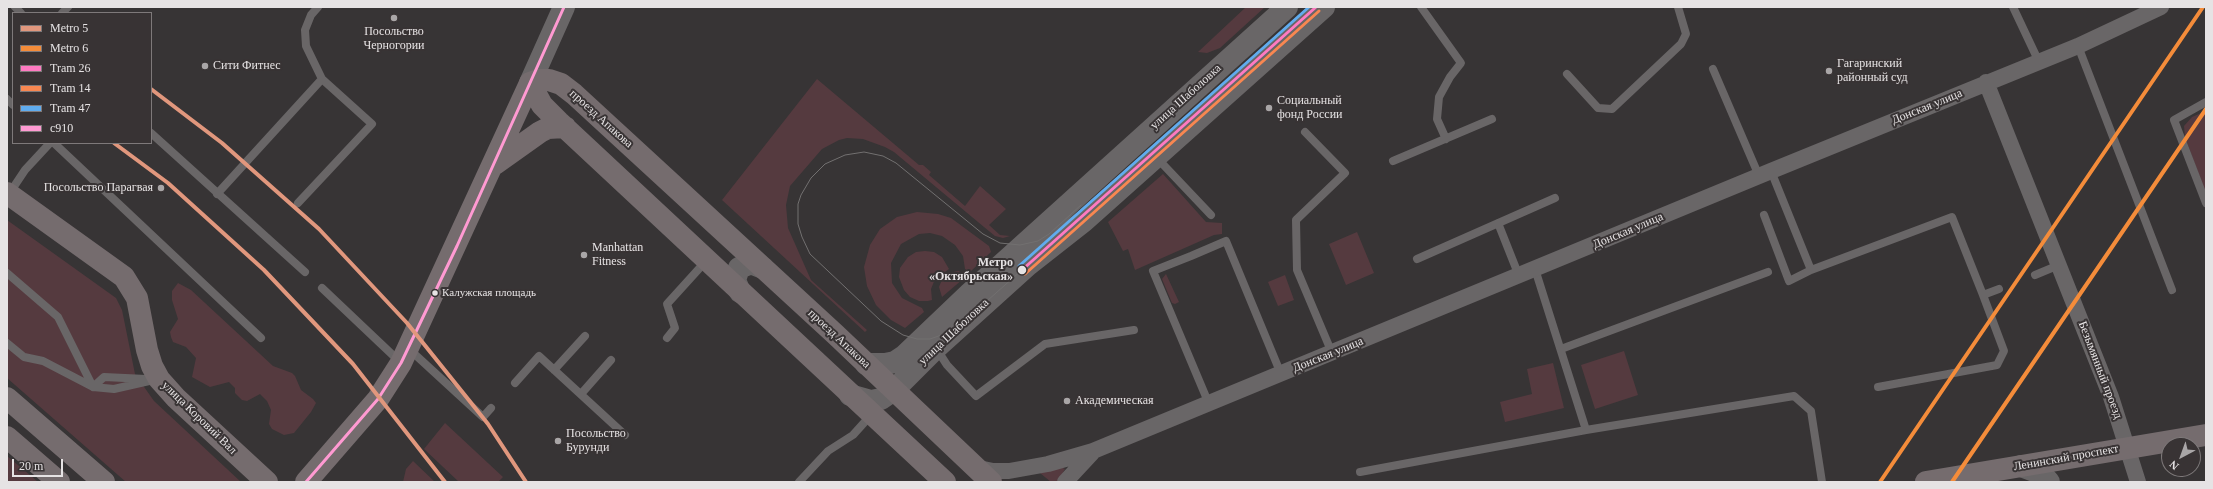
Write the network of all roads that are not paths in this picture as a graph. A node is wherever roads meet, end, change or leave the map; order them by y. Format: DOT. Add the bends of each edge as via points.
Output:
graph roads {
  1 [pos="318,7"];
  2 [pos="564,7"];
  3 [pos="1287,7"];
  4 [pos="1324,7"];
  5 [pos="1421,7"];
  6 [pos="1678,7"];
  7 [pos="2013,7"];
  8 [pos="2160,7"];
  9 [pos="2078,46"];
  10 [pos="2038,62"];
  11 [pos="1713,69"];
  12 [pos="1567,74"];
  13 [pos="322,79"];
  14 [pos="1986,82"];
  15 [pos="530,83"];
  16 [pos="2206,102"];
  17 [pos="1492,120"];
  18 [pos="565,127"];
  19 [pos="1305,132"];
  20 [pos="152,134"];
  21 [pos="1446,139"];
  22 [pos="55,144"];
  23 [pos="1156,157"];
  24 [pos="1393,161"];
  25 [pos="493,166"];
  26 [pos="1765,173"];
  27 [pos="217,194"];
  28 [pos="7,197"];
  29 [pos="1555,198"];
  30 [pos="298,203"];
  31 [pos="2206,203"];
  32 [pos="1210,215"];
  33 [pos="1764,215"];
  34 [pos="1498,223"];
  35 [pos="1417,259"];
  36 [pos="706,260"];
  37 [pos="2059,265"];
  38 [pos="763,268"];
  39 [pos="1535,269"];
  40 [pos="1811,270"];
  41 [pos="305,272"];
  42 [pos="1768,272"];
  43 [pos="7,273"];
  44 [pos="2035,275"];
  45 [pos="1519,276"];
  46 [pos="322,288"];
  47 [pos="1999,289"];
  48 [pos="2172,290"];
  49 [pos="740,292"];
  50 [pos="1983,295"];
  51 [pos="934,326"];
  52 [pos="1134,330"];
  53 [pos="585,336"];
  54 [pos="261,338"];
  55 [pos="667,338"];
  56 [pos="7,343"];
  57 [pos="936,348"];
  58 [pos="1561,349"];
  59 [pos="1332,353"];
  60 [pos="405,356"];
  61 [pos="611,360"];
  62 [pos="866,364"];
  63 [pos="554,370"];
  64 [pos="1281,374"];
  65 [pos="159,379"];
  66 [pos="515,383"];
  67 [pos="92,387"];
  68 [pos="1878,387"];
  69 [pos="894,390"];
  70 [pos="581,394"];
  71 [pos="850,395"];
  72 [pos="7,398"];
  73 [pos="1209,404"];
  74 [pos="491,408"];
  75 [pos="872,415"];
  76 [pos="1586,430"];
  77 [pos="626,435"];
  78 [pos="2206,435"];
  79 [pos="7,437"];
  80 [pos="2127,447"];
  81 [pos="1093,452"];
  82 [pos="2021,466"];
  83 [pos="974,467"];
  84 [pos="1360,472"];
  85 [pos="59,482"];
  86 [pos="104,482"];
  87 [pos="267,482"];
  88 [pos="306,482"];
  89 [pos="799,482"];
  90 [pos="945,482"];
  91 [pos="991,482"];
  92 [pos="1065,482"];
  93 [pos="1822,482"];
  94 [pos="1926,482"];
  95 [pos="2050,482"];
  96 [pos="2138,482"];
  1 -- 13 [label="lane" via="311,15 305,30 306,46"];
  2 -- 15 [label="main road"];
  3 -- 51 [label="main road, улица Шаболовка"];
  4 -- 23 [label="main road, улица Шаболовка"];
  5 -- 21 [label="lane" via="1461,63 1439,97 1437,120"];
  6 -- 12 [label="lane" via="1686,34 1681,44 1612,109 1598,108"];
  7 -- 10 [label="lane"];
  8 -- 9 [label="street, Донская улица"];
  9 -- 10 [label="street, Донская улица"];
  9 -- 48 [label="lane"];
  10 -- 14 [label="street, Донская улица"];
  11 -- 26 [label="lane"];
  13 -- 27 [label="lane"];
  13 -- 30 [label="lane" via="372,124"];
  14 -- 26 [label="street, Донская улица"];
  14 -- 37 [label="street, Безымянный проезд"];
  15 -- 18 [label="main road" via="542,105"];
  15 -- 25 [label="main road"];
  15 -- 38 [label="main road, проезд Апакова" via="549,80 561,84 574,94"];
  16 -- 31 [label="lane" via="2174,120"];
  17 -- 21 [label="lane"];
  18 -- 25 [label="main road" via="548,128 540,132"];
  18 -- 36 [label="main road"];
  19 -- 59 [label="lane" via="1345,173 1296,220 1297,270"];
  20 -- 27 [label="lane"];
  21 -- 24 [label="lane"];
  22 -- 28 [label="lane" via="25,170"];
  22 -- 54 [label="lane"];
  23 -- 32 [label="lane"];
  23 -- 57 [label="main road, улица Шаболовка" via="1084,221 1028,265"];
  25 -- 60 [label="main road"];
  26 -- 39 [label="street, Донская улица"];
  26 -- 40 [label="lane"];
  27 -- 41 [label="lane"];
  28 -- 65 [label="main road, улица Коровий Вал" via="35,213 124,277 137,298 147,350"];
  29 -- 34 [label="lane"];
  33 -- 40 [label="lane" via="1789,281"];
  34 -- 35 [label="lane"];
  34 -- 45 [label="lane"];
  36 -- 49 [label="main road"];
  36 -- 55 [label="lane" via="667,304 675,328"];
  37 -- 44 [label="lane"];
  37 -- 80 [label="street, Безымянный проезд" via="2111,397"];
  38 -- 49 [label="main road" via="751,263 740,268 735,280"];
  38 -- 62 [label="main road, проезд Апакова"];
  39 -- 45 [label="street, Донская улица"];
  39 -- 58 [label="lane"];
  40 -- 50 [label="lane" via="1952,217"];
  42 -- 58 [label="lane"];
  43 -- 67 [label="lane" via="58,317"];
  45 -- 59 [label="street, Донская улица"];
  46 -- 60 [label="lane"];
  47 -- 50 [label="lane"];
  49 -- 71 [label="main road"];
  50 -- 68 [label="lane" via="2004,351 1997,365"];
  51 -- 57 [label="lane" via="932,336"];
  51 -- 62 [label="main road, улица Шаболовка" via="895,362"];
  52 -- 57 [label="lane" via="1045,344 976,396"];
  53 -- 63 [label="lane"];
  56 -- 67 [label="lane" via="24,357 43,361"];
  57 -- 69 [label="main road, улица Шаболовка"];
  58 -- 76 [label="lane"];
  59 -- 64 [label="street, Донская улица"];
  60 -- 74 [label="lane" via="483,417"];
  60 -- 88 [label="main road" via="374,404"];
  61 -- 70 [label="lane"];
  62 -- 69 [label="main road, проезд Апакова"];
  63 -- 66 [label="lane" via="539,356"];
  63 -- 70 [label="lane"];
  64 -- 73 [label="street, Донская улица"];
  64 -- 73 [label="lane" via="1226,241 1153,271"];
  65 -- 67 [label="lane" via="104,377"];
  65 -- 87 [label="main road, улица Коровий Вал" via="176,398"];
  69 -- 71 [label="main road, улица Шаболовка" via="880,399 871,401"];
  69 -- 83 [label="main road, проезд Апакова"];
  70 -- 77 [label="lane"];
  71 -- 75 [label="main road"];
  72 -- 86 [label="main road"];
  73 -- 81 [label="street, Донская улица"];
  75 -- 89 [label="lane" via="853,435 828,452"];
  75 -- 90 [label="main road"];
  76 -- 84 [label="lane"];
  76 -- 93 [label="lane" via="1794,396 1811,411"];
  78 -- 80 [label="main road, Ленинский проспект"];
  79 -- 85 [label="main road"];
  80 -- 82 [label="main road, Ленинский проспект"];
  80 -- 96 [label="street, Безымянный проезд"];
  81 -- 83 [label="street, Донская улица" via="1009,471"];
  81 -- 92 [label="street, Донская улица"];
  82 -- 94 [label="main road, Ленинский проспект"];
  82 -- 95 [label="main road" via="2042,474"];
  83 -- 91 [label="main road, проезд Апакова"];
}
